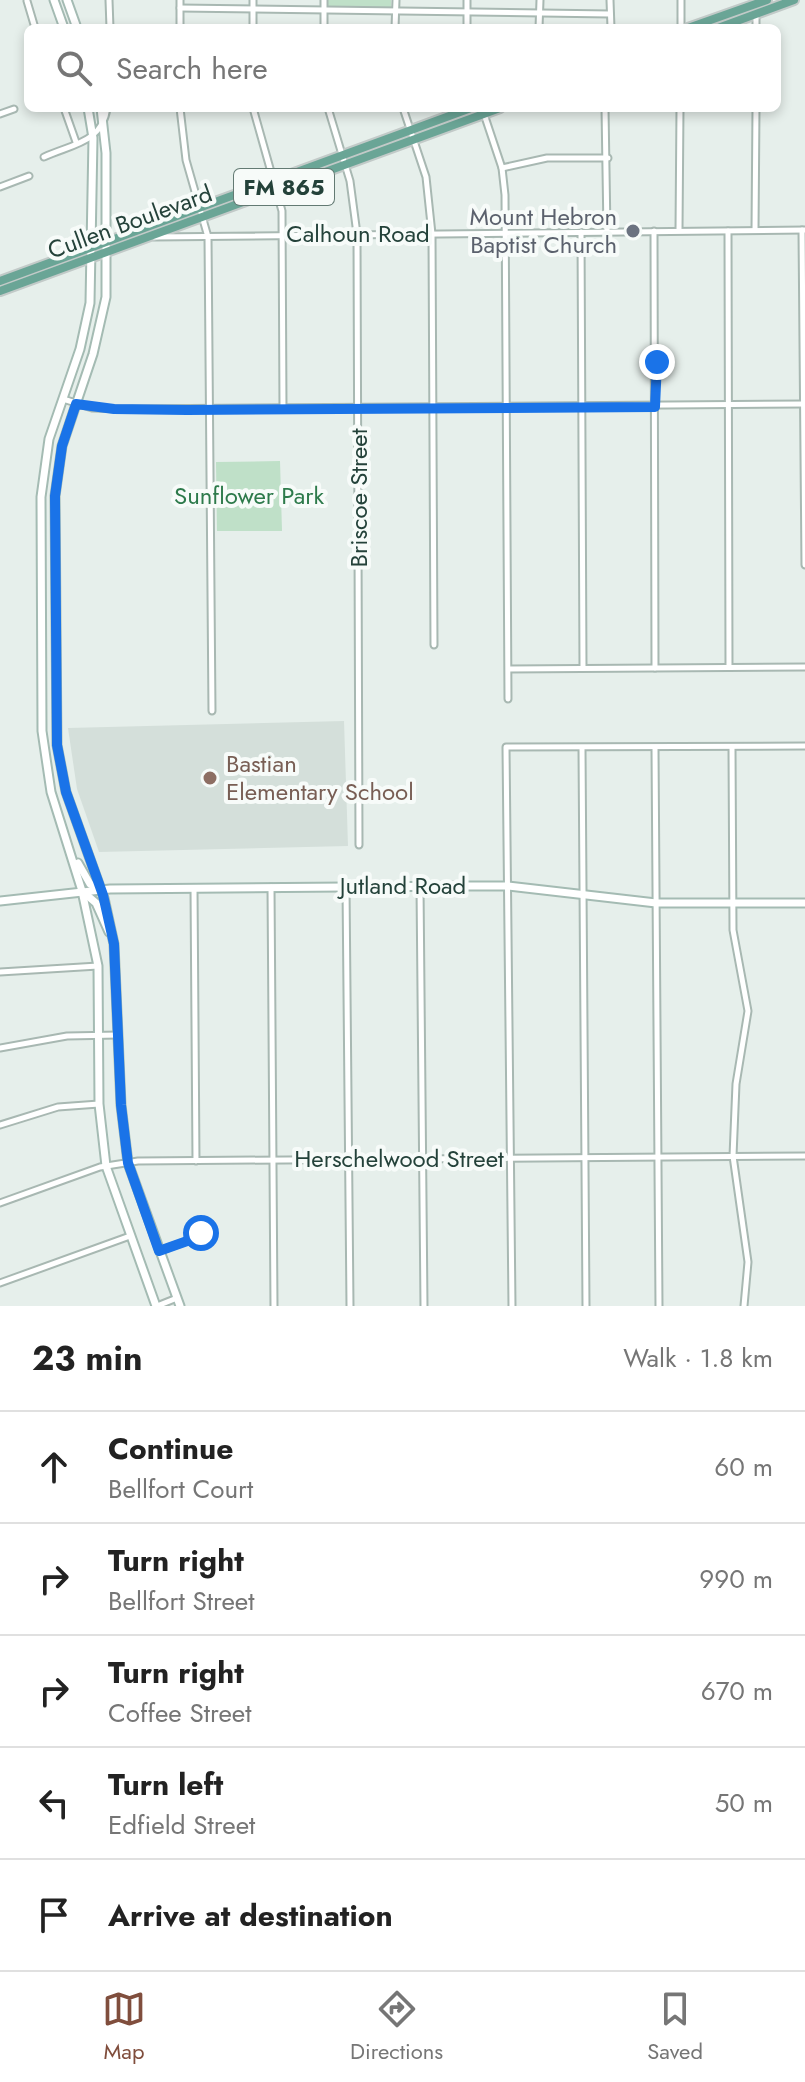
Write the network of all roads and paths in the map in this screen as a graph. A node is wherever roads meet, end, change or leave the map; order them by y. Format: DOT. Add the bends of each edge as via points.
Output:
graph roads {
  1 [pos="54,0"];
  2 [pos="67,0"];
  3 [pos="109,0"];
  4 [pos="180,0"];
  5 [pos="253,0"];
  6 [pos="324,0"];
  7 [pos="396,0"];
  8 [pos="467,0"];
  9 [pos="540,0"];
  10 [pos="610,0"];
  11 [pos="681,0"];
  12 [pos="767,0"];
  13 [pos="794,0"];
  14 [pos="27,1"];
  15 [pos="756,6"];
  16 [pos="180,8"];
  17 [pos="253,9"];
  18 [pos="324,11"];
  19 [pos="396,11"];
  20 [pos="72,13"];
  21 [pos="467,13"];
  22 [pos="539,14"];
  23 [pos="610,14"];
  24 [pos="60,17"];
  25 [pos="34,24"];
  26 [pos="63,24"];
  27 [pos="76,24"];
  28 [pos="110,24"];
  29 [pos="180,24"];
  30 [pos="253,24"];
  31 [pos="324,24"];
  32 [pos="395,24"];
  33 [pos="467,24"];
  34 [pos="539,24"];
  35 [pos="611,24"];
  36 [pos="681,24"];
  37 [pos="700,24"];
  38 [pos="725,24"];
  39 [pos="14,109"];
  40 [pos="65,112"];
  41 [pos="89,112"];
  42 [pos="104,112"];
  43 [pos="180,112"];
  44 [pos="254,112"];
  45 [pos="329,112"];
  46 [pos="404,112"];
  47 [pos="462,112"];
  48 [pos="480,112"];
  49 [pos="483,112"];
  50 [pos="605,112"];
  51 [pos="680,112"];
  52 [pos="756,112"];
  53 [pos="0,114"];
  54 [pos="105,126"];
  55 [pos="412,135"];
  56 [pos="93,138"];
  57 [pos="76,142"];
  58 [pos="342,155"];
  59 [pos="44,157"];
  60 [pos="608,158"];
  61 [pos="345,165"];
  62 [pos="502,168"];
  63 [pos="29,176"];
  64 [pos="274,185"];
  65 [pos="0,187"];
  66 [pos="203,212"];
  67 [pos="679,230"];
  68 [pos="755,230"];
  69 [pos="804,230"];
  70 [pos="654,231"];
  71 [pos="728,231"];
  72 [pos="581,232"];
  73 [pos="607,232"];
  74 [pos="506,233"];
  75 [pos="283,234"];
  76 [pos="357,234"];
  77 [pos="432,234"];
  78 [pos="151,236"];
  79 [pos="208,237"];
  80 [pos="108,241"];
  81 [pos="92,247"];
  82 [pos="108,252"];
  83 [pos="92,257"];
  84 [pos="0,281"];
  85 [pos="0,291"];
  86 [pos="80,349"];
  87 [pos="93,354"];
  88 [pos="63,399"];
  89 [pos="76,404"];
  90 [pos="804,404"];
  91 [pos="581,407"];
  92 [pos="655,407"];
  93 [pos="729,407"];
  94 [pos="359,408"];
  95 [pos="432,408"];
  96 [pos="506,408"];
  97 [pos="283,409"];
  98 [pos="209,410"];
  99 [pos="55,496"];
  100 [pos="41,497"];
  101 [pos="805,565"];
  102 [pos="54,580"];
  103 [pos="41,581"];
  104 [pos="434,645"];
  105 [pos="41,663"];
  106 [pos="55,663"];
  107 [pos="583,667"];
  108 [pos="729,667"];
  109 [pos="805,667"];
  110 [pos="655,668"];
  111 [pos="509,669"];
  112 [pos="508,699"];
  113 [pos="212,711"];
  114 [pos="57,745"];
  115 [pos="805,746"];
  116 [pos="43,747"];
  117 [pos="732,747"];
  118 [pos="582,748"];
  119 [pos="655,748"];
  120 [pos="73,816"];
  121 [pos="60,821"];
  122 [pos="359,845"];
  123 [pos="70,851"];
  124 [pos="346,886"];
  125 [pos="420,886"];
  126 [pos="508,886"];
  127 [pos="271,887"];
  128 [pos="194,888"];
  129 [pos="101,889"];
  130 [pos="82,891"];
  131 [pos="582,897"];
  132 [pos="0,901"];
  133 [pos="656,903"];
  134 [pos="805,903"];
  135 [pos="733,904"];
  136 [pos="114,944"];
  137 [pos="98,966"];
  138 [pos="0,972"];
  139 [pos="101,1035"];
  140 [pos="119,1035"];
  141 [pos="0,1048"];
  142 [pos="99,1104"];
  143 [pos="0,1125"];
  144 [pos="733,1156"];
  145 [pos="805,1156"];
  146 [pos="584,1157"];
  147 [pos="658,1157"];
  148 [pos="348,1158"];
  149 [pos="510,1158"];
  150 [pos="423,1159"];
  151 [pos="273,1160"];
  152 [pos="196,1161"];
  153 [pos="128,1163"];
  154 [pos="106,1166"];
  155 [pos="0,1203"];
  156 [pos="130,1236"];
  157 [pos="190,1240"];
  158 [pos="159,1251"];
  159 [pos="0,1283"];
  160 [pos="178,1302"];
  161 [pos="156,1306"];
  162 [pos="274,1306"];
  163 [pos="350,1306"];
  164 [pos="424,1306"];
  165 [pos="512,1306"];
  166 [pos="586,1306"];
  167 [pos="659,1306"];
  168 [pos="744,1306"];
  1 -- 24 [label="main road"];
  2 -- 20 [label="main road"];
  3 -- 28 [label="street"];
  4 -- 16 [label="street"];
  5 -- 17 [label="street"];
  6 -- 18 [label="street"];
  7 -- 19 [label="street"];
  8 -- 21 [label="street"];
  9 -- 22 [label="street"];
  10 -- 23 [label="street"];
  11 -- 36 [label="street"];
  12 -- 15 [label="main road"];
  13 -- 15 [label="main road"];
  14 -- 25 [label="street"];
  15 -- 37 [label="main road"];
  15 -- 38 [label="main road"];
  16 -- 17 [label="street"];
  16 -- 29 [label="street"];
  17 -- 18 [label="street"];
  17 -- 30 [label="street"];
  18 -- 19 [label="street"];
  18 -- 31 [label="street"];
  19 -- 21 [label="street"];
  19 -- 32 [label="street"];
  20 -- 24 [label="main road"];
  20 -- 27 [label="main road"];
  21 -- 22 [label="street"];
  21 -- 33 [label="street"];
  22 -- 23 [label="street"];
  22 -- 34 [label="street"];
  23 -- 35 [label="street"];
  24 -- 26 [label="main road"];
  39 -- 53 [label="street"];
  40 -- 57 [label="street"];
  41 -- 56 [label="main road"];
  42 -- 54 [label="main road"];
  43 -- 66 [label="street" via="186,160"];
  44 -- 64 [label="street"];
  45 -- 58 [label="street, Briscoe Street"];
  46 -- 55 [label="street"];
  47 -- 55 [label="main road, Cullen Boulevard / FM 865"];
  48 -- 55 [label="main road, Cullen Boulevard / FM 865"];
  49 -- 62 [label="street"];
  50 -- 60 [label="street"];
  51 -- 67 [label="street"];
  52 -- 68 [label="street"];
  54 -- 56 [label="street"];
  54 -- 80 [label="main road"];
  55 -- 58 [label="main road, Cullen Boulevard / FM 865"];
  55 -- 61 [label="main road, Cullen Boulevard / FM 865"];
  55 -- 77 [label="street" via="426,177"];
  56 -- 57 [label="street"];
  56 -- 81 [label="main road"];
  57 -- 59 [label="street"];
  58 -- 61 [label="street, Briscoe Street"];
  58 -- 64 [label="main road, Cullen Boulevard / FM 865"];
  60 -- 62 [label="street" via="547,158"];
  60 -- 73 [label="street"];
  61 -- 64 [label="main road, Cullen Boulevard / FM 865"];
  61 -- 76 [label="street, Briscoe Street"];
  62 -- 74 [label="street"];
  63 -- 65 [label="street"];
  64 -- 66 [label="main road, Cullen Boulevard / FM 865"];
  64 -- 75 [label="street"];
  66 -- 78 [label="main road, Cullen Boulevard / FM 865"];
  66 -- 79 [label="street"];
  66 -- 80 [label="main road, Cullen Boulevard / FM 865"];
  67 -- 70 [label="street, Calhoun Road"];
  67 -- 71 [label="street, Calhoun Road"];
  68 -- 69 [label="street, Calhoun Road"];
  68 -- 71 [label="street, Calhoun Road"];
  69 -- 90 [label="street"];
  70 -- 73 [label="street, Calhoun Road"];
  70 -- 92 [label="street"];
  71 -- 93 [label="street"];
  72 -- 73 [label="street, Calhoun Road"];
  72 -- 74 [label="street, Calhoun Road"];
  72 -- 91 [label="street"];
  74 -- 77 [label="street, Calhoun Road"];
  74 -- 96 [label="street"];
  75 -- 76 [label="street, Calhoun Road"];
  75 -- 79 [label="street, Calhoun Road"];
  75 -- 97 [label="street"];
  76 -- 77 [label="street, Calhoun Road"];
  76 -- 94 [label="street, Briscoe Street"];
  77 -- 95 [label="street"];
  78 -- 79 [label="street, Calhoun Road"];
  78 -- 82 [label="main road, Cullen Boulevard / FM 865"];
  79 -- 98 [label="street"];
  80 -- 81 [label="main road, Cullen Boulevard / FM 865"];
  80 -- 82 [label="main road"];
  81 -- 83 [label="main road"];
  81 -- 84 [label="main road, Cullen Boulevard / FM 865"];
  82 -- 83 [label="main road, Cullen Boulevard / FM 865"];
  82 -- 87 [label="main road" via="106,297"];
  83 -- 85 [label="main road, Cullen Boulevard / FM 865"];
  83 -- 86 [label="main road"];
  86 -- 87 [label="main road"];
  86 -- 88 [label="main road"];
  87 -- 89 [label="main road"];
  88 -- 89 [label="street"];
  88 -- 100 [label="main road" via="49,439"];
  89 -- 98 [label="street"];
  89 -- 99 [label="main road" via="62,446"];
  90 -- 93 [label="street"];
  90 -- 101 [label="street"];
  91 -- 92 [label="street"];
  91 -- 96 [label="street"];
  91 -- 107 [label="street"];
  92 -- 93 [label="street"];
  92 -- 110 [label="street"];
  93 -- 108 [label="street"];
  94 -- 95 [label="street"];
  94 -- 97 [label="street"];
  94 -- 122 [label="street, Briscoe Street"];
  95 -- 96 [label="street"];
  95 -- 104 [label="street"];
  96 -- 111 [label="street"];
  97 -- 98 [label="street"];
  98 -- 113 [label="street"];
  99 -- 100 [label="main road"];
  99 -- 102 [label="main road"];
  100 -- 103 [label="main road"];
  102 -- 103 [label="main road"];
  102 -- 106 [label="main road"];
  103 -- 105 [label="main road"];
  105 -- 106 [label="main road"];
  105 -- 116 [label="main road"];
  106 -- 114 [label="main road"];
  107 -- 110 [label="street"];
  107 -- 111 [label="street"];
  108 -- 109 [label="street"];
  108 -- 110 [label="street"];
  111 -- 112 [label="street"];
  114 -- 116 [label="main road"];
  114 -- 120 [label="main road"];
  115 -- 117 [label="street"];
  116 -- 121 [label="main road"];
  117 -- 119 [label="street"];
  117 -- 135 [label="street"];
  118 -- 119 [label="street"];
  118 -- 126 [label="street" via="506,747"];
  118 -- 131 [label="street"];
  119 -- 133 [label="street"];
  120 -- 121 [label="main road"];
  120 -- 129 [label="main road"];
  121 -- 123 [label="main road"];
  123 -- 129 [label="main road" via="90,884"];
  123 -- 130 [label="main road"];
  124 -- 125 [label="main road, Jutland Road"];
  124 -- 127 [label="main road, Jutland Road"];
  124 -- 148 [label="street"];
  125 -- 126 [label="main road, Jutland Road"];
  125 -- 150 [label="street"];
  126 -- 131 [label="main road, Jutland Road"];
  126 -- 149 [label="street"];
  127 -- 128 [label="main road, Jutland Road"];
  127 -- 151 [label="street"];
  128 -- 129 [label="main road, Jutland Road"];
  128 -- 152 [label="street"];
  129 -- 130 [label="main road, Jutland Road"];
  129 -- 136 [label="main road"];
  130 -- 132 [label="main road, Jutland Road"];
  130 -- 136 [label="main road" via="96,903"];
  130 -- 137 [label="main road"];
  131 -- 133 [label="main road, Jutland Road"];
  131 -- 146 [label="street"];
  133 -- 135 [label="main road, Jutland Road"];
  133 -- 147 [label="street"];
  134 -- 135 [label="main road, Jutland Road"];
  135 -- 144 [label="street" via="748,1011 736,1084"];
  136 -- 140 [label="main road"];
  137 -- 138 [label="street"];
  137 -- 139 [label="main road"];
  139 -- 140 [label="street"];
  139 -- 141 [label="street"];
  139 -- 142 [label="main road"];
  140 -- 153 [label="main road"];
  142 -- 143 [label="street" via="58,1107"];
  142 -- 154 [label="main road"];
  144 -- 145 [label="street, Herschelwood Street"];
  144 -- 147 [label="street, Herschelwood Street"];
  144 -- 168 [label="street" via="748,1262"];
  146 -- 147 [label="street, Herschelwood Street"];
  146 -- 149 [label="street, Herschelwood Street"];
  146 -- 166 [label="street"];
  147 -- 167 [label="street"];
  148 -- 150 [label="street, Herschelwood Street"];
  148 -- 151 [label="street, Herschelwood Street"];
  148 -- 163 [label="street"];
  149 -- 150 [label="street, Herschelwood Street"];
  149 -- 165 [label="street"];
  150 -- 164 [label="street"];
  151 -- 152 [label="street, Herschelwood Street"];
  151 -- 162 [label="street"];
  152 -- 153 [label="street, Herschelwood Street"];
  153 -- 154 [label="street, Herschelwood Street"];
  153 -- 158 [label="main road"];
  154 -- 155 [label="street, Herschelwood Street"];
  154 -- 156 [label="main road"];
  156 -- 159 [label="street"];
  156 -- 161 [label="main road"];
  157 -- 158 [label="street"];
  158 -- 160 [label="main road"];
  160 -- 161 [label="street"];
}
